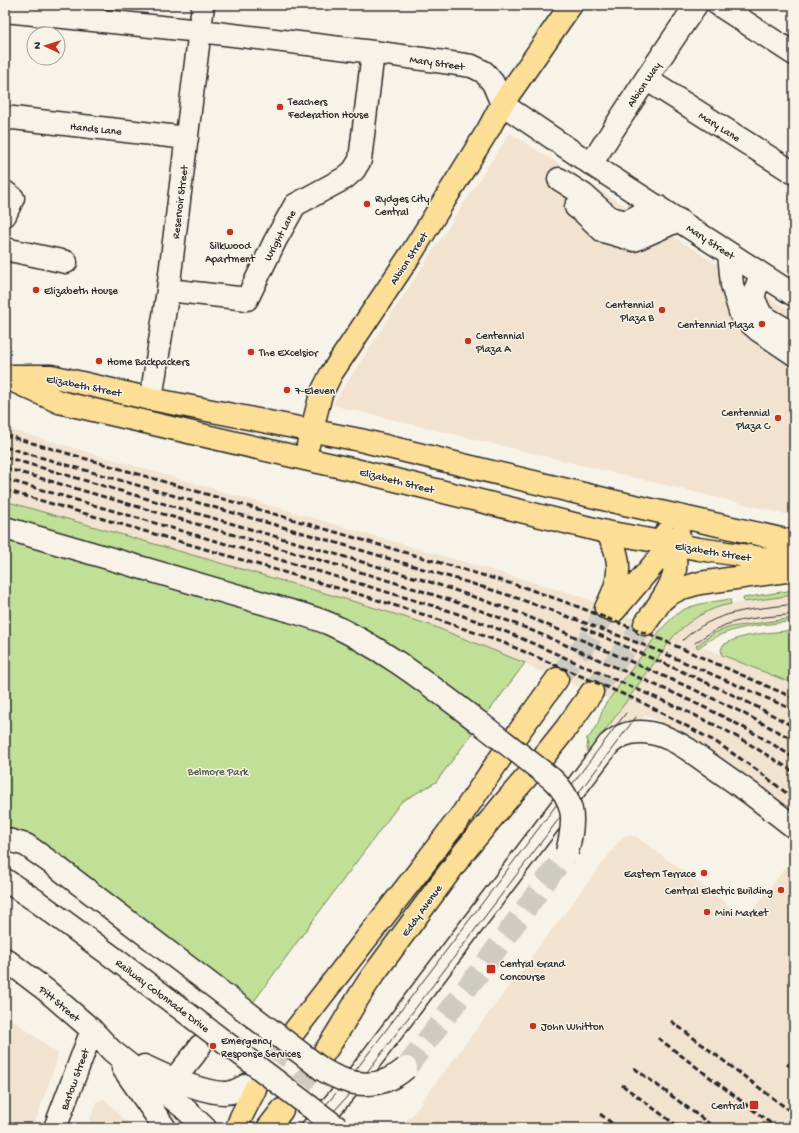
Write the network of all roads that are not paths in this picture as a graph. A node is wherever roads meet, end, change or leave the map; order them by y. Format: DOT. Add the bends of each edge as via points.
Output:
graph roads {
  1 [pos="203,5"];
  2 [pos="571,5"];
  3 [pos="696,5"];
  4 [pos="719,5"];
  5 [pos="5,11"];
  6 [pos="200,31"];
  7 [pos="373,52"];
  8 [pos="794,54"];
  9 [pos="646,79"];
  10 [pos="502,104"];
  11 [pos="5,119"];
  12 [pos="187,138"];
  13 [pos="591,164"];
  14 [pos="794,174"];
  15 [pos="559,179"];
  16 [pos="657,206"];
  17 [pos="576,207"];
  18 [pos="679,220"];
  19 [pos="5,249"];
  20 [pos="729,253"];
  21 [pos="66,262"];
  22 [pos="761,274"];
  23 [pos="168,290"];
  24 [pos="794,295"];
  25 [pos="794,334"];
  26 [pos="794,354"];
  27 [pos="5,376"];
  28 [pos="152,399"];
  29 [pos="312,430"];
  30 [pos="305,459"];
  31 [pos="612,501"];
  32 [pos="720,525"];
  33 [pos="5,528"];
  34 [pos="606,532"];
  35 [pos="794,542"];
  36 [pos="671,544"];
  37 [pos="794,561"];
  38 [pos="794,569"];
  39 [pos="660,602"];
  40 [pos="645,624"];
  41 [pos="558,679"];
  42 [pos="592,692"];
  43 [pos="794,827"];
  44 [pos="5,839"];
  45 [pos="566,852"];
  46 [pos="5,880"];
  47 [pos="5,959"];
  48 [pos="92,1030"];
  49 [pos="292,1033"];
  50 [pos="200,1046"];
  51 [pos="112,1051"];
  52 [pos="322,1056"];
  53 [pos="406,1068"];
  54 [pos="252,1087"];
  55 [pos="162,1093"];
  56 [pos="282,1110"];
  57 [pos="55,1128"];
  58 [pos="165,1128"];
  59 [pos="205,1128"];
  60 [pos="236,1128"];
  61 [pos="268,1128"];
  62 [pos="313,1128"];
  63 [pos="338,1128"];
  1 -- 6 [label="street, Reservoir Street"];
  2 -- 10 [label="main road, Albion Street"];
  3 -- 9 [label="street, Albion Way"];
  4 -- 8 [label="street"];
  5 -- 6 [label="street, Mary Street"];
  6 -- 7 [label="street, Mary Street"];
  6 -- 12 [label="street, Reservoir Street"];
  7 -- 10 [label="street, Mary Street" via="472,66 484,72 493,83"];
  7 -- 23 [label="street, Wright Lane" via="360,160 345,178 295,205 247,299"];
  9 -- 13 [label="street, Albion Way"];
  9 -- 14 [label="street, Mary Lane"];
  10 -- 13 [label="street, Mary Street"];
  10 -- 29 [label="main road, Albion Street" via="410,254 331,374 321,394"];
  11 -- 12 [label="street, Hands Lane"];
  12 -- 23 [label="street, Reservoir Street"];
  13 -- 16 [label="street, Mary Street"];
  15 -- 16 [label="street" via="584,195 610,218 626,222"];
  16 -- 18 [label="street, Mary Street"];
  17 -- 18 [label="street" via="603,231 634,240"];
  18 -- 20 [label="street, Mary Street"];
  19 -- 21 [label="street"];
  20 -- 22 [label="street, Mary Street"];
  20 -- 26 [label="street" via="732,285 741,315 758,330"];
  22 -- 24 [label="street, Mary Street"];
  22 -- 25 [label="street" via="753,298 761,315"];
  23 -- 28 [label="street, Reservoir Street"];
  27 -- 28 [label="main road, Elizabeth Street" via="51,376"];
  27 -- 30 [label="main road, Elizabeth Street" via="59,402"];
  28 -- 29 [label="main road, Elizabeth Street"];
  29 -- 30 [label="main road, Albion Street"];
  29 -- 31 [label="main road, Elizabeth Street"];
  30 -- 34 [label="main road, Elizabeth Street"];
  31 -- 32 [label="main road, Elizabeth Street"];
  31 -- 36 [label="main road" via="659,526"];
  32 -- 35 [label="main road, Elizabeth Street"];
  32 -- 36 [label="main road" via="695,525"];
  33 -- 45 [label="street, bridge" via="287,610 329,624 356,637 394,659 559,785 570,803 572,825"];
  34 -- 36 [label="main road, Elizabeth Street"];
  34 -- 36 [label="main road" via="612,542 618,564 610,609"];
  36 -- 37 [label="main road, Elizabeth Street"];
  36 -- 39 [label="main road" via="675,571 671,584"];
  38 -- 39 [label="main road" via="700,583 679,589"];
  39 -- 40 [label="main road"];
  41 -- 49 [label="main road" via="463,813"];
  42 -- 52 [label="main road, Eddy Avenue" via="536,766 464,852 371,978"];
  43 -- 62 [label="street" via="682,745 662,735 639,732 615,738 362,1071"];
  44 -- 53 [label="street, bridge" via="26,846 58,868 323,1070 342,1080 372,1084 392,1079"];
  46 -- 63 [label="street, Railway Colonnade Drive, bridge"];
  47 -- 48 [label="street, Pitt Street"];
  48 -- 51 [label="street, Pitt Street"];
  48 -- 57 [label="street, Barlow Street"];
  50 -- 55 [label="street"];
  51 -- 55 [label="street, Pitt Street"];
  51 -- 55 [label="street"];
  54 -- 55 [label="street" via="226,1093 206,1090"];
  54 -- 60 [label="main road"];
  55 -- 58 [label="street, Pitt Street"];
  55 -- 59 [label="street, Pitt Street"];
  56 -- 61 [label="main road"];
}
